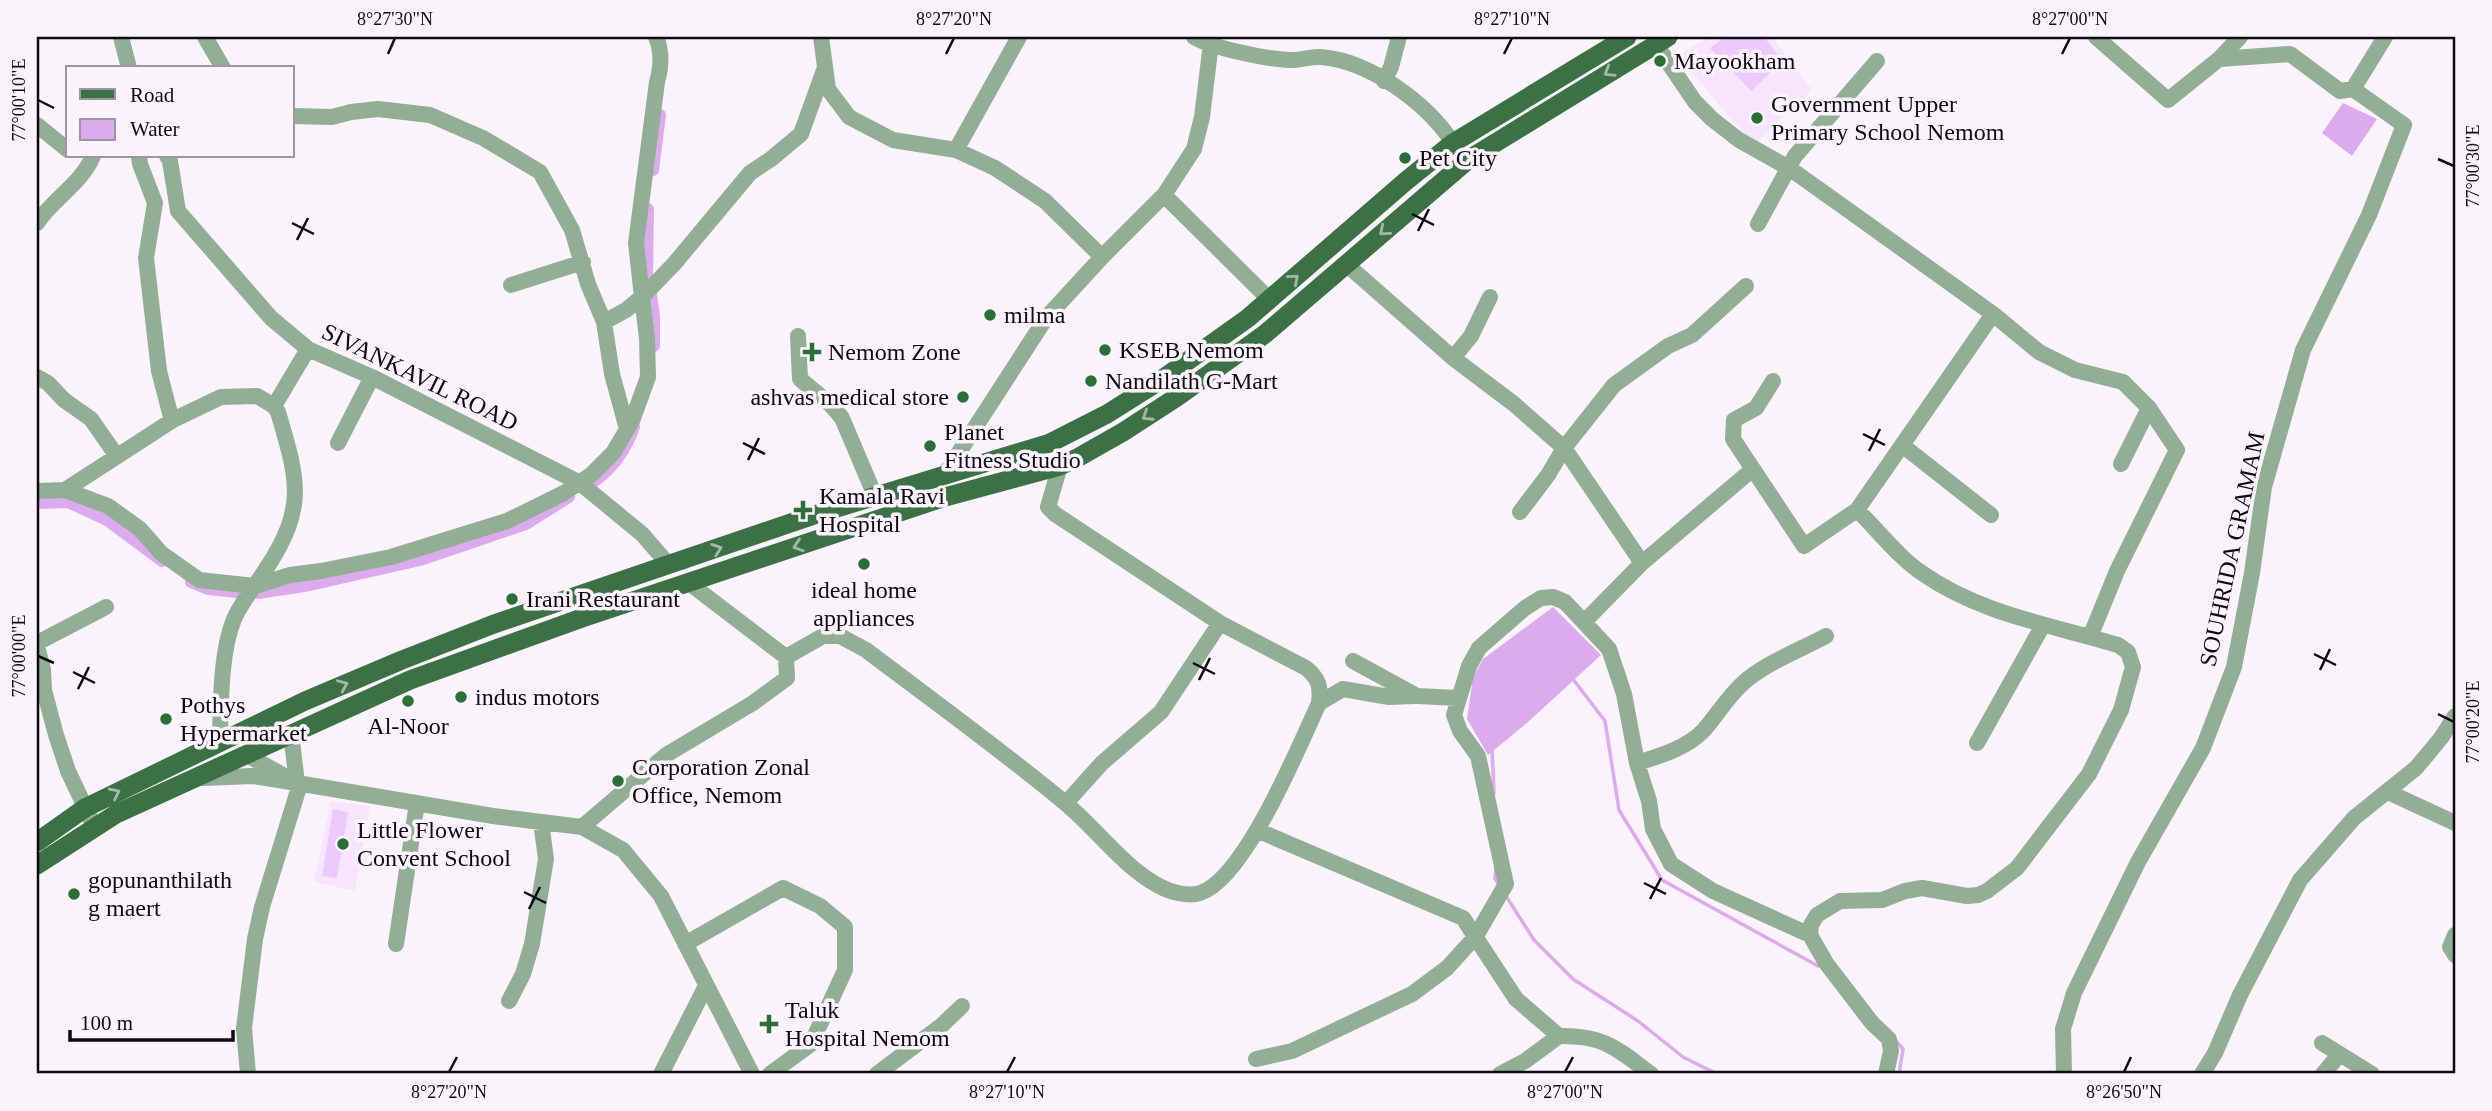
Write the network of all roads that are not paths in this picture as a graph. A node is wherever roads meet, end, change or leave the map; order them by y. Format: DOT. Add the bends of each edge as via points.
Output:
graph roads {
  1 [pos="121,37"];
  2 [pos="205,37"];
  3 [pos="656,37"];
  4 [pos="821,37"];
  5 [pos="1019,37"];
  6 [pos="1195,37"];
  7 [pos="1399,37"];
  8 [pos="1627,37"];
  9 [pos="2096,37"];
  10 [pos="2241,37"];
  11 [pos="2385,37"];
  12 [pos="1661,40"];
  13 [pos="1211,43"];
  14 [pos="2219,59"];
  15 [pos="1877,61"];
  16 [pos="128,66"];
  17 [pos="222,66"];
  18 [pos="824,70"];
  19 [pos="1384,81"];
  20 [pos="2353,89"];
  21 [pos="294,116"];
  22 [pos="37,125"];
  23 [pos="1453,143"];
  24 [pos="66,148"];
  25 [pos="956,150"];
  26 [pos="139,158"];
  27 [pos="168,158"];
  28 [pos="90,161"];
  29 [pos="1789,168"];
  30 [pos="1164,195"];
  31 [pos="37,223"];
  32 [pos="1758,224"];
  33 [pos="1102,257"];
  34 [pos="583,262"];
  35 [pos="1346,264"];
  36 [pos="511,285"];
  37 [pos="1746,286"];
  38 [pos="642,297"];
  39 [pos="1490,297"];
  40 [pos="1270,300"];
  41 [pos="1993,314"];
  42 [pos="604,322"];
  43 [pos="798,335"];
  44 [pos="308,349"];
  45 [pos="1453,358"];
  46 [pos="37,377"];
  47 [pos="372,377"];
  48 [pos="1773,382"];
  49 [pos="274,406"];
  50 [pos="2149,408"];
  51 [pos="172,421"];
  52 [pos="627,429"];
  53 [pos="338,443"];
  54 [pos="1902,445"];
  55 [pos="1564,449"];
  56 [pos="116,455"];
  57 [pos="2121,464"];
  58 [pos="1060,466"];
  59 [pos="1753,469"];
  60 [pos="943,477"];
  61 [pos="580,482"];
  62 [pos="65,490"];
  63 [pos="37,491"];
  64 [pos="875,496"];
  65 [pos="945,497"];
  66 [pos="1857,510"];
  67 [pos="1520,512"];
  68 [pos="1991,514"];
  69 [pos="1642,563"];
  70 [pos="669,565"];
  71 [pos="688,583"];
  72 [pos="255,586"];
  73 [pos="106,607"];
  74 [pos="1584,622"];
  75 [pos="1220,623"];
  76 [pos="2043,625"];
  77 [pos="1826,636"];
  78 [pos="2090,637"];
  79 [pos="37,645"];
  80 [pos="786,657"];
  81 [pos="1353,661"];
  82 [pos="1417,696"];
  83 [pos="1458,698"];
  84 [pos="1319,703"];
  85 [pos="2455,716"];
  86 [pos="291,733"];
  87 [pos="228,737"];
  88 [pos="1977,743"];
  89 [pos="247,755"];
  90 [pos="1637,763"];
  91 [pos="193,779"];
  92 [pos="298,784"];
  93 [pos="2388,792"];
  94 [pos="417,803"];
  95 [pos="1066,803"];
  96 [pos="85,808"];
  97 [pos="541,822"];
  98 [pos="2455,823"];
  99 [pos="582,827"];
  100 [pos="94,828"];
  101 [pos="1259,831"];
  102 [pos="37,842"];
  103 [pos="37,865"];
  104 [pos="1810,935"];
  105 [pos="2455,935"];
  106 [pos="1476,936"];
  107 [pos="396,944"];
  108 [pos="685,944"];
  109 [pos="2455,955"];
  110 [pos="706,986"];
  111 [pos="509,1001"];
  112 [pos="962,1006"];
  113 [pos="1559,1036"];
  114 [pos="2322,1043"];
  115 [pos="2339,1055"];
  116 [pos="1256,1059"];
  117 [pos="248,1074"];
  118 [pos="661,1074"];
  119 [pos="752,1074"];
  120 [pos="770,1074"];
  121 [pos="877,1074"];
  122 [pos="1500,1074"];
  123 [pos="1651,1074"];
  124 [pos="1886,1074"];
  125 [pos="2064,1074"];
  126 [pos="2202,1074"];
  127 [pos="2323,1074"];
  128 [pos="2372,1074"];
  1 -- 16 [label="street"];
  2 -- 17 [label="street"];
  3 -- 38 [label="street" via="661,69 636,243"];
  4 -- 18 [label="street"];
  5 -- 25 [label="street"];
  6 -- 13 [label="street"];
  7 -- 19 [label="street"];
  8 -- 23 [label="main road"];
  9 -- 14 [label="street" via="2168,100"];
  10 -- 14 [label="street"];
  11 -- 20 [label="street"];
  12 -- 29 [label="street" via="1695,102 1739,140"];
  12 -- 35 [label="main road, one-way" via="1469,159"];
  13 -- 19 [label="street" via="1292,61 1333,58"];
  13 -- 30 [label="street" via="1194,149"];
  14 -- 20 [label="street" via="2290,54 2340,91"];
  15 -- 29 [label="street"];
  18 -- 25 [label="street" via="828,89 849,117 893,140"];
  18 -- 38 [label="street" via="801,134 750,173"];
  19 -- 23 [label="street" via="1416,102"];
  20 -- 125 [label="street, SOUHRIDA GRAMAM" via="2404,125 2369,215 2303,350 2264,487 2234,667 2203,748 2138,862 2074,993 2063,1029"];
  21 -- 34 [label="street" via="332,117 392,109 430,115 483,138 540,172 572,230"];
  22 -- 24 [label="street"];
  40 -- 23 [label="main road, one-way"];
  25 -- 33 [label="street" via="995,168 1045,201"];
  26 -- 51 [label="street" via="155,203 146,258 159,371"];
  27 -- 44 [label="street, SIVANKAVIL ROAD" via="178,211 271,318"];
  28 -- 31 [label="street"];
  29 -- 32 [label="street"];
  29 -- 41 [label="street"];
  30 -- 33 [label="street"];
  30 -- 40 [label="street"];
  33 -- 60 [label="street" via="1045,318"];
  34 -- 36 [label="street"];
  34 -- 42 [label="street"];
  35 -- 45 [label="street"];
  35 -- 58 [label="main road, one-way" via="1217,370 1123,432"];
  37 -- 55 [label="street" via="1692,335 1668,346 1614,385"];
  38 -- 42 [label="street"];
  38 -- 52 [label="street" via="648,377"];
  39 -- 45 [label="street"];
  40 -- 60 [label="main road" via="1161,380 1078,430"];
  41 -- 50 [label="street" via="2039,352 2075,370 2123,383"];
  41 -- 54 [label="street"];
  42 -- 52 [label="street"];
  43 -- 64 [label="street" via="800,379 842,418"];
  44 -- 47 [label="street, SIVANKAVIL ROAD"];
  44 -- 49 [label="street"];
  45 -- 55 [label="street"];
  46 -- 56 [label="street" via="91,419"];
  47 -- 53 [label="street"];
  47 -- 61 [label="street, SIVANKAVIL ROAD"];
  48 -- 59 [label="street" via="1756,408 1734,420 1733,439"];
  49 -- 51 [label="street" via="257,396 222,397"];
  49 -- 72 [label="street" via="293,468 294,509 285,538"];
  50 -- 57 [label="street"];
  50 -- 78 [label="street" via="2177,450"];
  51 -- 56 [label="street"];
  52 -- 61 [label="street" via="613,453"];
  54 -- 66 [label="street"];
  54 -- 68 [label="street"];
  55 -- 67 [label="street"];
  55 -- 69 [label="street"];
  56 -- 62 [label="street"];
  58 -- 65 [label="main road"];
  58 -- 75 [label="street" via="1048,507"];
  59 -- 66 [label="street" via="1804,546"];
  59 -- 69 [label="street"];
  60 -- 64 [label="main road"];
  60 -- 65 [label="main road"];
  61 -- 70 [label="street, SIVANKAVIL ROAD" via="642,534"];
  61 -- 72 [label="street" via="507,522 391,557"];
  62 -- 63 [label="street"];
  62 -- 72 [label="street" via="108,506 200,580"];
  70 -- 64 [label="main road, one-way"];
  65 -- 71 [label="main road, one-way"];
  66 -- 76 [label="street" via="1919,572 1942,587"];
  69 -- 74 [label="street"];
  87 -- 70 [label="main road, one-way" via="494,624"];
  71 -- 80 [label="street"];
  71 -- 86 [label="main road" via="410,680"];
  72 -- 87 [label="street" via="234,618 225,651"];
  73 -- 79 [label="street"];
  74 -- 83 [label="street" via="1565,602 1541,598 1479,648"];
  74 -- 90 [label="street" via="1609,649 1624,694"];
  75 -- 84 [label="street" via="1306,668 1317,677"];
  75 -- 95 [label="street" via="1161,712 1102,763"];
  76 -- 78 [label="street"];
  76 -- 88 [label="street"];
  77 -- 90 [label="street" via="1742,684 1703,731 1671,752"];
  78 -- 104 [label="street" via="2118,645 2132,660 2121,710 2089,774 2017,868 1978,895 1922,888 1882,900 1840,901 1818,915"];
  79 -- 96 [label="street" via="56,735"];
  80 -- 95 [label="street" via="823,636 840,636 866,650"];
  80 -- 99 [label="street" via="787,678 666,755"];
  81 -- 82 [label="street"];
  82 -- 83 [label="street"];
  82 -- 84 [label="street" via="1343,688"];
  83 -- 106 [label="street" via="1454,715 1478,756 1506,884"];
  84 -- 101 [label="street"];
  85 -- 93 [label="street" via="2416,768"];
  86 -- 89 [label="main road"];
  86 -- 92 [label="street"];
  87 -- 89 [label="main road"];
  96 -- 87 [label="main road, one-way"];
  89 -- 91 [label="main road"];
  89 -- 92 [label="street"];
  90 -- 104 [label="street" via="1653,829 1671,864 1713,891"];
  91 -- 92 [label="street" via="253,776"];
  91 -- 100 [label="main road"];
  92 -- 94 [label="street"];
  92 -- 117 [label="street" via="255,939 244,1028"];
  93 -- 98 [label="street"];
  93 -- 126 [label="street" via="2354,818 2300,880"];
  94 -- 97 [label="street"];
  94 -- 107 [label="street"];
  95 -- 101 [label="street" via="1135,869 1160,887 1188,895 1202,893 1219,882"];
  96 -- 100 [label="street"];
  96 -- 102 [label="main road"];
  97 -- 99 [label="street"];
  97 -- 111 [label="street" via="546,859 532,944"];
  99 -- 108 [label="street" via="623,850 662,896"];
  100 -- 103 [label="main road"];
  101 -- 106 [label="street" via="1463,918"];
  104 -- 124 [label="street" via="1833,972 1889,1039"];
  105 -- 109 [label="street" via="2450,947"];
  106 -- 113 [label="street" via="1516,999"];
  106 -- 116 [label="street" via="1447,968 1412,994 1292,1051"];
  108 -- 110 [label="street"];
  108 -- 120 [label="street" via="783,888 820,906 845,927 845,970 811,1044"];
  110 -- 118 [label="street"];
  110 -- 119 [label="street"];
  112 -- 121 [label="street"];
  113 -- 122 [label="street"];
  113 -- 123 [label="street" via="1598,1038"];
  114 -- 115 [label="street"];
  115 -- 127 [label="street"];
  115 -- 128 [label="street"];
}
